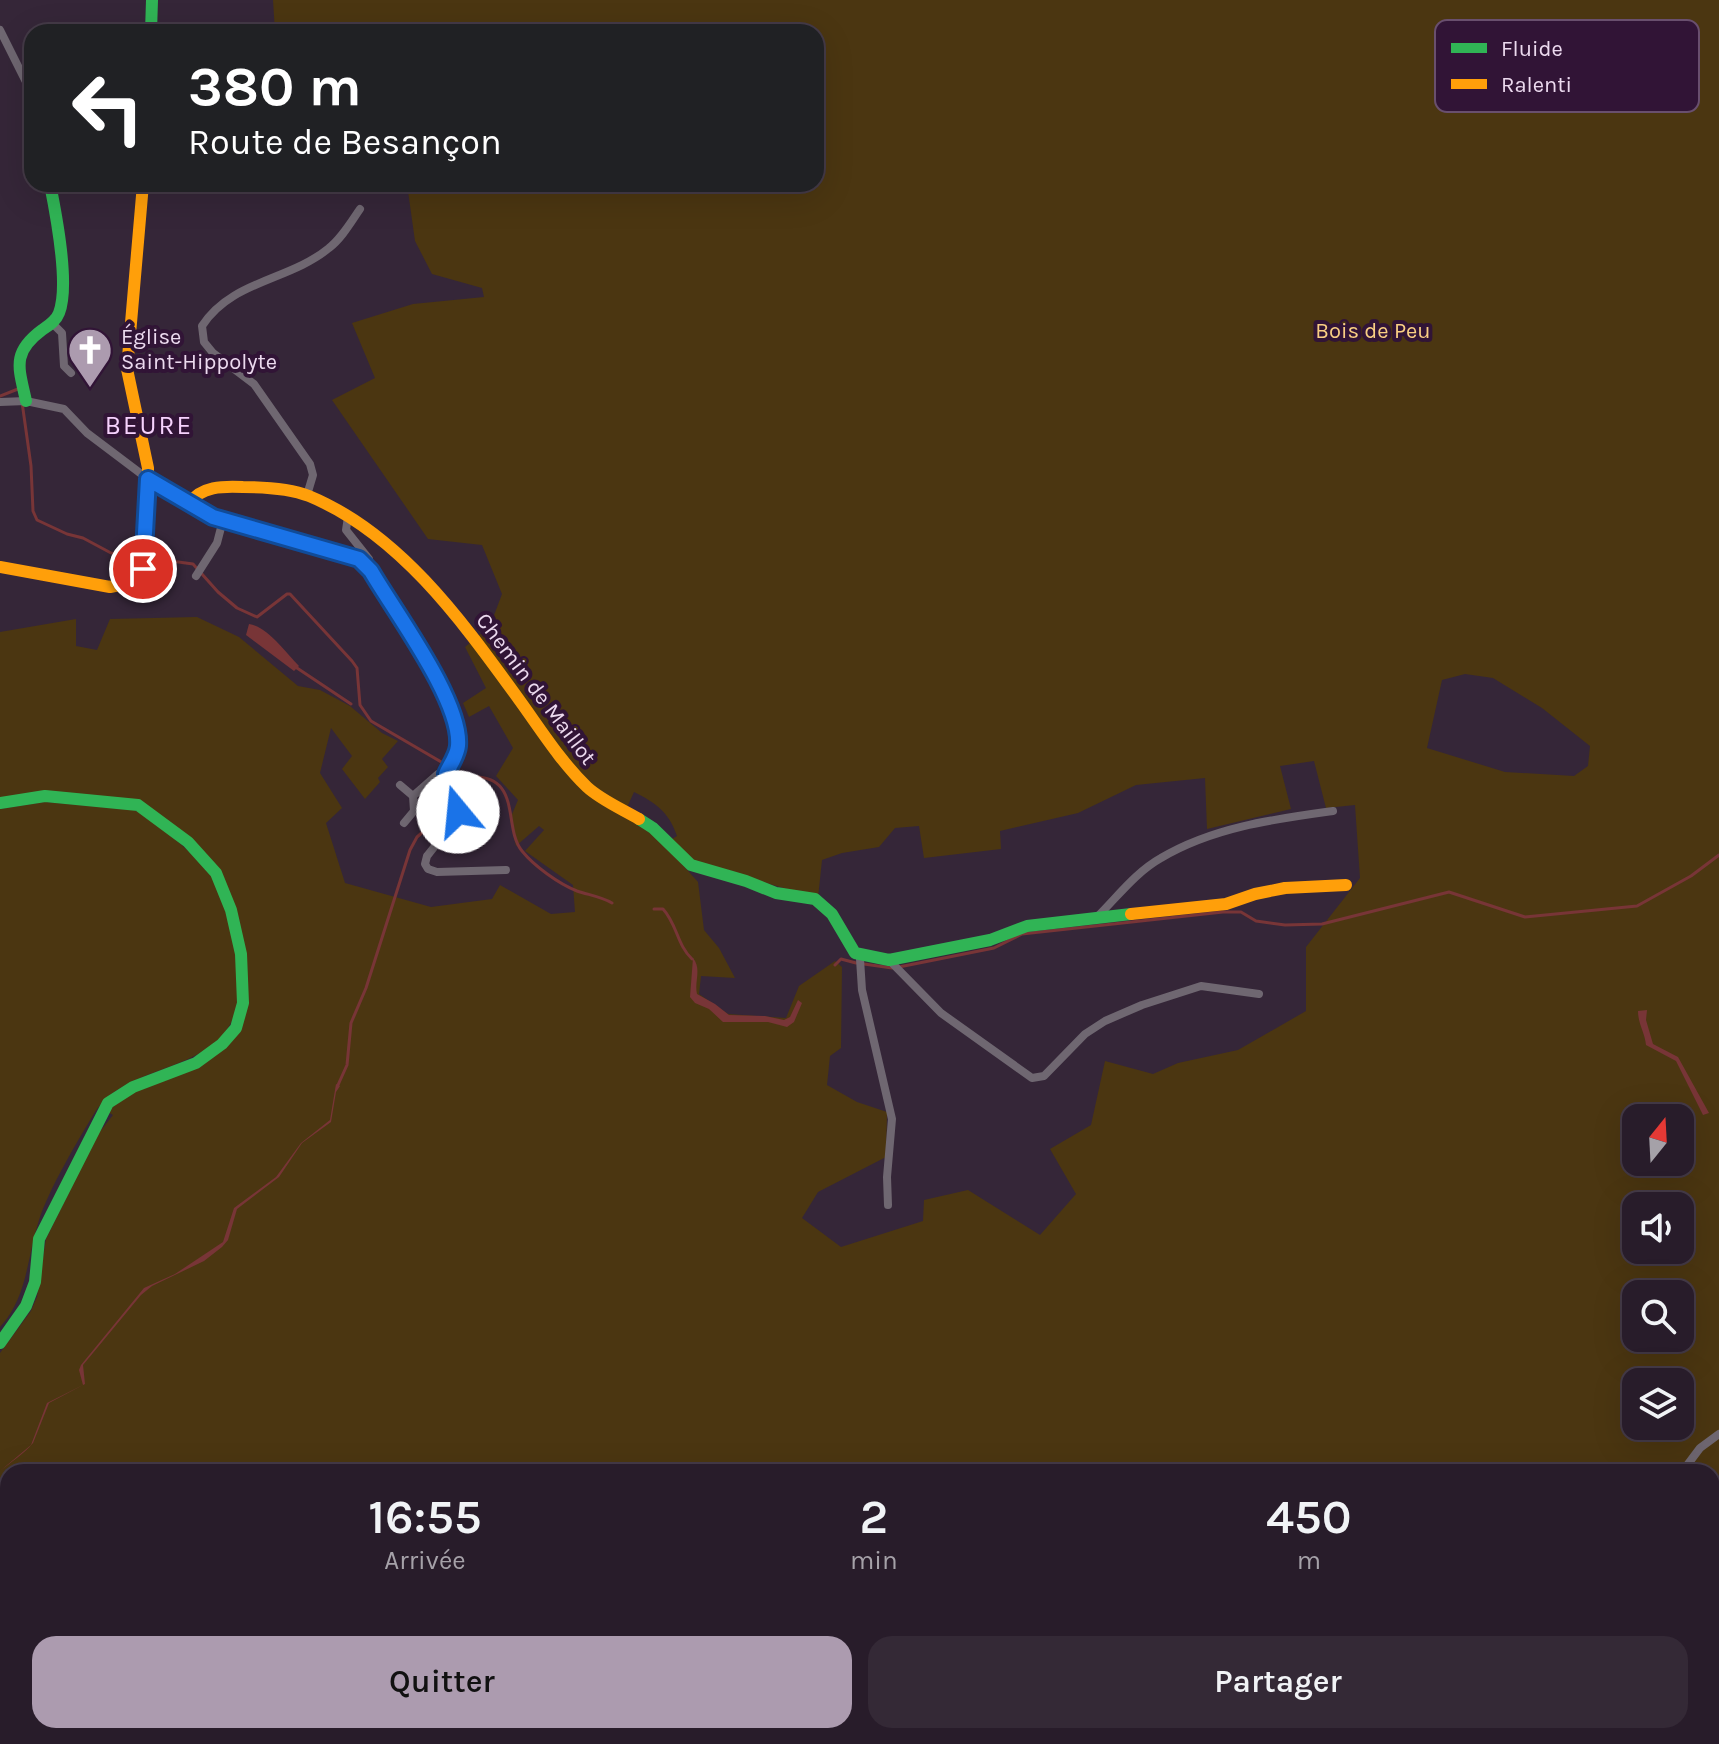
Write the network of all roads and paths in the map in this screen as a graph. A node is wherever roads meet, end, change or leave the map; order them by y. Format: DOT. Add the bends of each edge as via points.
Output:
graph roads {
  1 [pos="152,0"];
  2 [pos="151,24"];
  3 [pos="0,30"];
  4 [pos="24,78"];
  5 [pos="51,192"];
  6 [pos="142,192"];
  7 [pos="360,209"];
  8 [pos="52,323"];
  9 [pos="71,373"];
  10 [pos="0,402"];
  11 [pos="23,402"];
  12 [pos="148,479"];
  13 [pos="307,495"];
  14 [pos="189,504"];
  15 [pos="348,517"];
  16 [pos="223,520"];
  17 [pos="0,567"];
  18 [pos="25,571"];
  19 [pos="371,571"];
  20 [pos="199,572"];
  21 [pos="0,574"];
  22 [pos="449,769"];
  23 [pos="400,785"];
  24 [pos="413,796"];
  25 [pos="0,803"];
  26 [pos="1333,811"];
  27 [pos="404,823"];
  28 [pos="506,870"];
  29 [pos="1346,885"];
  30 [pos="1098,916"];
  31 [pos="860,961"];
  32 [pos="893,965"];
  33 [pos="1259,994"];
  34 [pos="888,1205"];
  35 [pos="0,1343"];
  36 [pos="1719,1434"];
  37 [pos="1688,1464"];
  1 -- 2 [label="street"];
  3 -- 4 [label="street"];
  5 -- 8 [label="street" via="62,303"];
  6 -- 12 [label="street" via="127,369"];
  7 -- 13 [label="street" via="329,249 240,291 202,326 204,342 254,384 310,464 313,475"];
  8 -- 9 [label="street" via="62,333 64,366"];
  8 -- 11 [label="street" via="25,341 18,353"];
  10 -- 11 [label="street"];
  11 -- 12 [label="street" via="64,409"];
  12 -- 14 [label="street"];
  12 -- 18 [label="street" via="146,547 136,579 119,586"];
  13 -- 14 [label="street, Chemin de Maillot" via="223,486 194,496"];
  13 -- 15 [label="street, Chemin de Maillot"];
  14 -- 16 [label="street"];
  15 -- 19 [label="street" via="346,530 369,559"];
  15 -- 31 [label="street, Chemin de Maillot" via="409,563 589,789 653,828 691,865 776,893 815,899 832,914"];
  16 -- 19 [label="street" via="359,559"];
  16 -- 20 [label="street" via="217,543"];
  17 -- 18 [label="street"];
  18 -- 21 [label="street"];
  19 -- 22 [label="street" via="441,685 457,733"];
  22 -- 24 [label="street"];
  22 -- 28 [label="street" via="462,799 425,864 437,872"];
  23 -- 24 [label="street"];
  24 -- 27 [label="street" via="414,811"];
  25 -- 35 [label="street" via="45,796 138,805 188,842 216,873 231,910 241,954 243,1003 236,1028 196,1063 133,1087 108,1103 43,1229 26,1306"];
  26 -- 30 [label="street" via="1263,821 1189,844 1160,858"];
  29 -- 30 [label="street" via="1290,886 1226,904"];
  30 -- 32 [label="street" via="1027,926"];
  31 -- 32 [label="street"];
  31 -- 34 [label="street" via="892,1119"];
  32 -- 33 [label="street" via="941,1013 1032,1078 1044,1076 1085,1034 1142,1005 1201,986"];
  36 -- 37 [label="street"];
}
